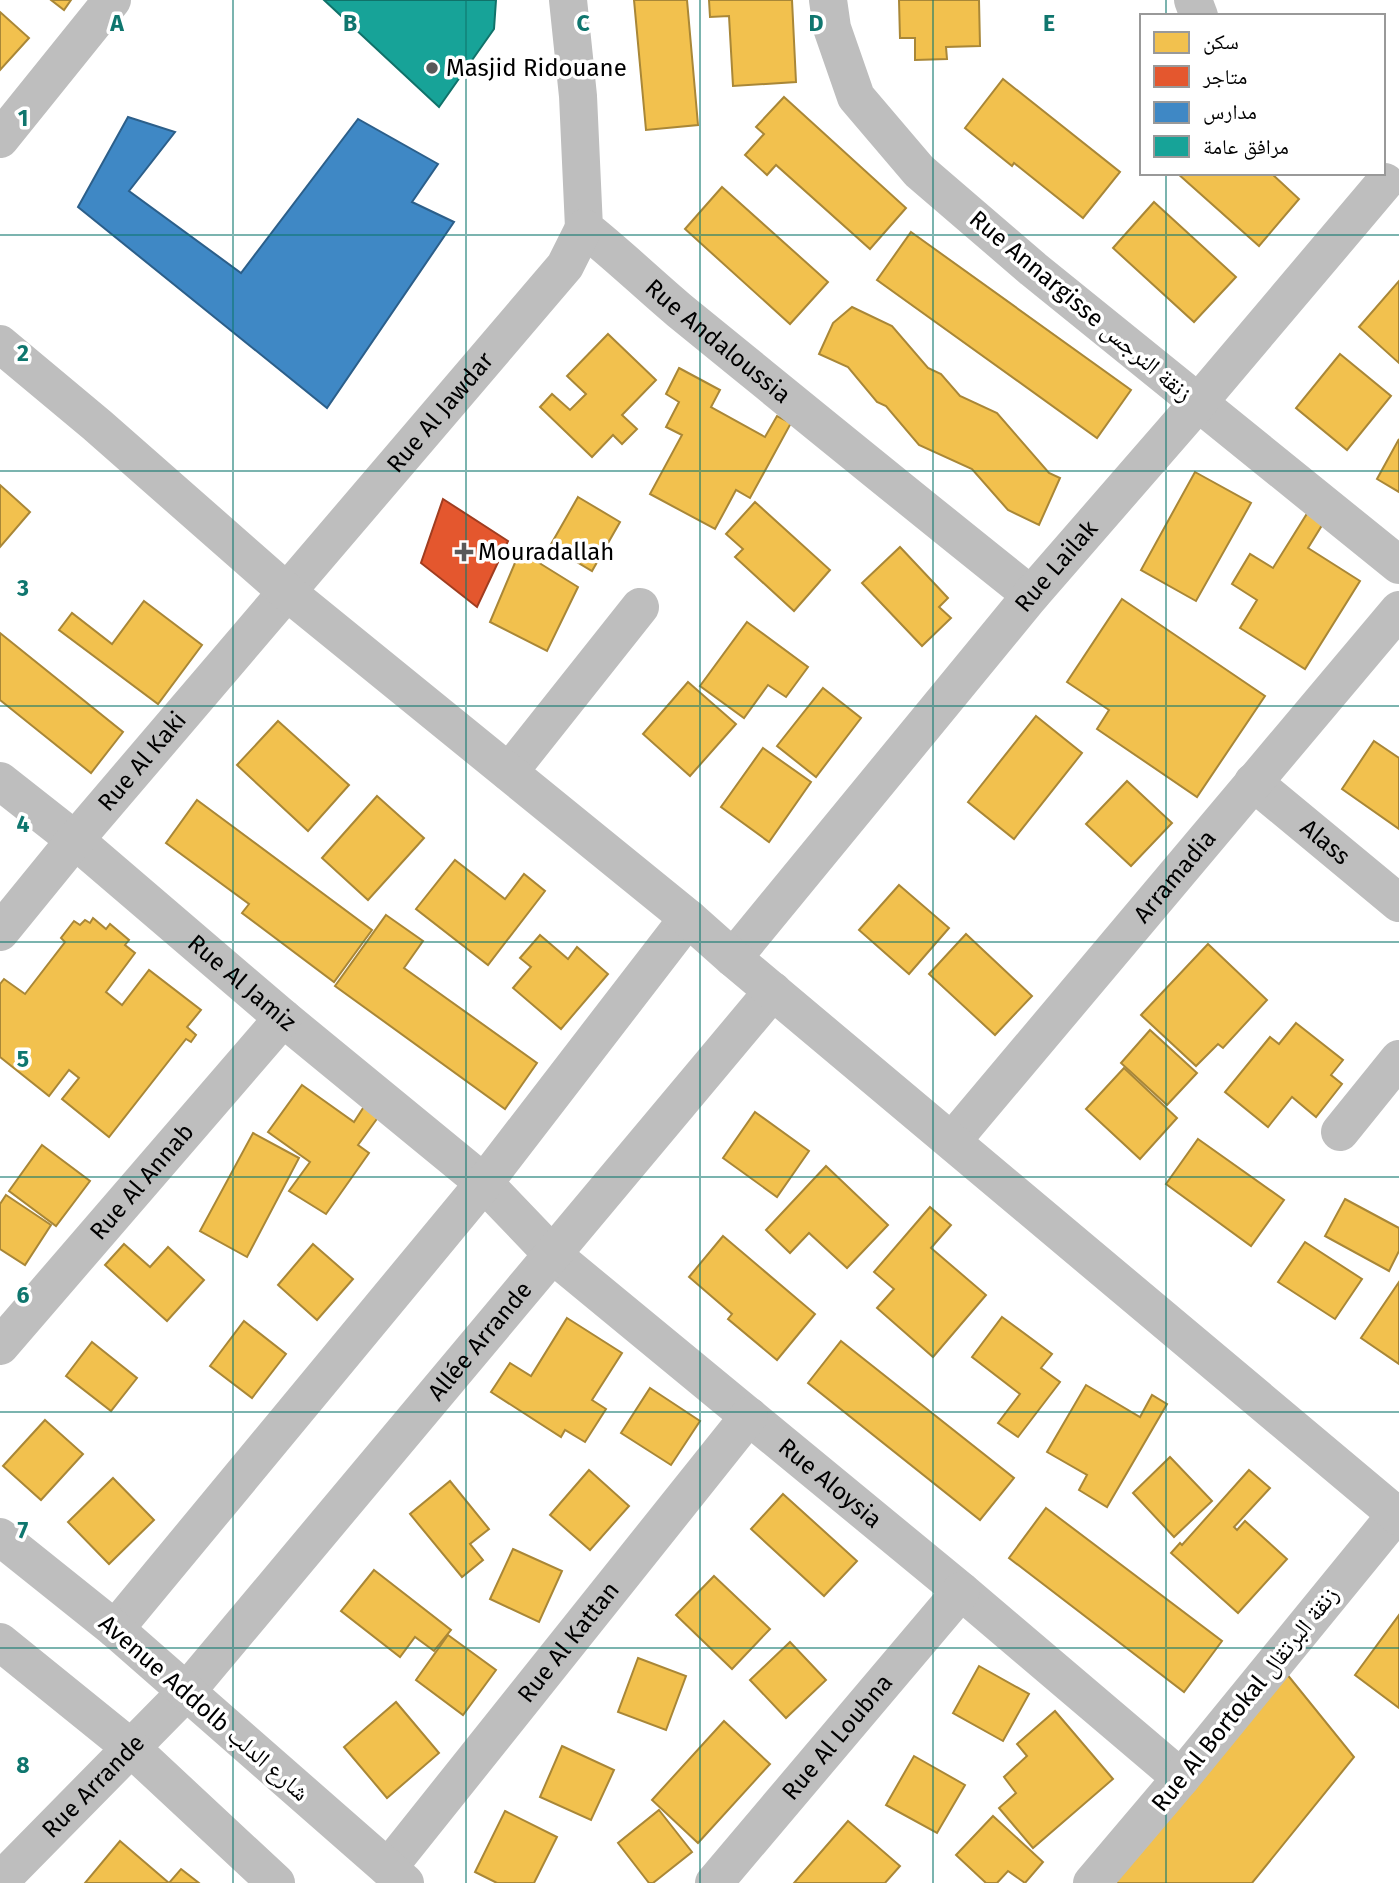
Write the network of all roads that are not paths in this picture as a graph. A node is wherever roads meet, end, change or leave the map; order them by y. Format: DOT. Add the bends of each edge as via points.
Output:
graph roads {
  1 [pos="112,0"];
  2 [pos="568,0"];
  3 [pos="828,0"];
  4 [pos="0,139"];
  5 [pos="1386,182"];
  6 [pos="584,228"];
  7 [pos="0,344"];
  8 [pos="1198,403"];
  9 [pos="1399,565"];
  10 [pos="287,592"];
  11 [pos="1031,595"];
  12 [pos="640,607"];
  13 [pos="1399,610"];
  14 [pos="509,772"];
  15 [pos="0,781"];
  16 [pos="1253,782"];
  17 [pos="75,840"];
  18 [pos="1399,903"];
  19 [pos="688,918"];
  20 [pos="0,932"];
  21 [pos="733,958"];
  22 [pos="773,991"];
  23 [pos="283,1018"];
  24 [pos="1399,1059"];
  25 [pos="1340,1132"];
  26 [pos="951,1141"];
  27 [pos="484,1183"];
  28 [pos="553,1255"];
  29 [pos="0,1346"];
  30 [pos="750,1416"];
  31 [pos="1398,1514"];
  32 [pos="0,1537"];
  33 [pos="961,1591"];
  34 [pos="115,1629"];
  35 [pos="0,1642"];
  36 [pos="186,1692"];
  37 [pos="131,1748"];
  38 [pos="1181,1778"];
  39 [pos="396,1875"];
  40 [pos="0,1881"];
  41 [pos="275,1883"];
  42 [pos="714,1883"];
  43 [pos="1092,1883"];
  1 -- 4 [label="street"];
  2 -- 6 [label="street"];
  3 -- 8 [label="street, Rue Annargisse زنقة النرجس" via="832,28 856,97 919,171"];
  5 -- 8 [label="street, Rue Lailak"];
  6 -- 10 [label="street, Rue Al Jawdar" via="565,266"];
  6 -- 11 [label="street, Rue Andaloussia"];
  7 -- 10 [label="street"];
  8 -- 9 [label="street, Rue Annargisse زنقة النرجس"];
  8 -- 11 [label="street, Rue Lailak"];
  10 -- 14 [label="street"];
  10 -- 17 [label="street, Rue Al Kaki"];
  11 -- 21 [label="street, Rue Lailak"];
  12 -- 14 [label="street"];
  13 -- 16 [label="street, Arramadia"];
  14 -- 19 [label="street"];
  15 -- 17 [label="street, Rue Al Jamiz"];
  16 -- 18 [label="street, Alass"];
  16 -- 26 [label="street, Arramadia"];
  17 -- 20 [label="street, Rue Al Kaki"];
  17 -- 23 [label="street, Rue Al Jamiz"];
  19 -- 21 [label="street"];
  19 -- 27 [label="street"];
  21 -- 22 [label="street"];
  22 -- 26 [label="street"];
  22 -- 28 [label="street, Allée Arrande"];
  23 -- 27 [label="street, Rue Al Jamiz"];
  23 -- 29 [label="street, Rue Al Annab"];
  24 -- 25 [label="street"];
  26 -- 31 [label="street"];
  27 -- 28 [label="street, Rue Aloysia"];
  27 -- 34 [label="street"];
  28 -- 30 [label="street, Rue Aloysia"];
  28 -- 36 [label="street, Allée Arrande"];
  30 -- 33 [label="street, Rue Aloysia"];
  30 -- 39 [label="street, Rue Al Kattan"];
  31 -- 38 [label="street, Rue Al Bortokal زنقة البرتقال"];
  32 -- 34 [label="street, Avenue Addolb شارع الدلب"];
  33 -- 38 [label="street, Rue Aloysia"];
  33 -- 42 [label="street, Rue Al Loubna"];
  34 -- 36 [label="street, Avenue Addolb شارع الدلب"];
  35 -- 37 [label="street"];
  36 -- 37 [label="street, Rue Arrande"];
  36 -- 39 [label="street, Avenue Addolb شارع الدلب"];
  37 -- 40 [label="street, Rue Arrande"];
  37 -- 41 [label="street"];
  38 -- 43 [label="street, Rue Al Bortokal زنقة البرتقال"];
}
